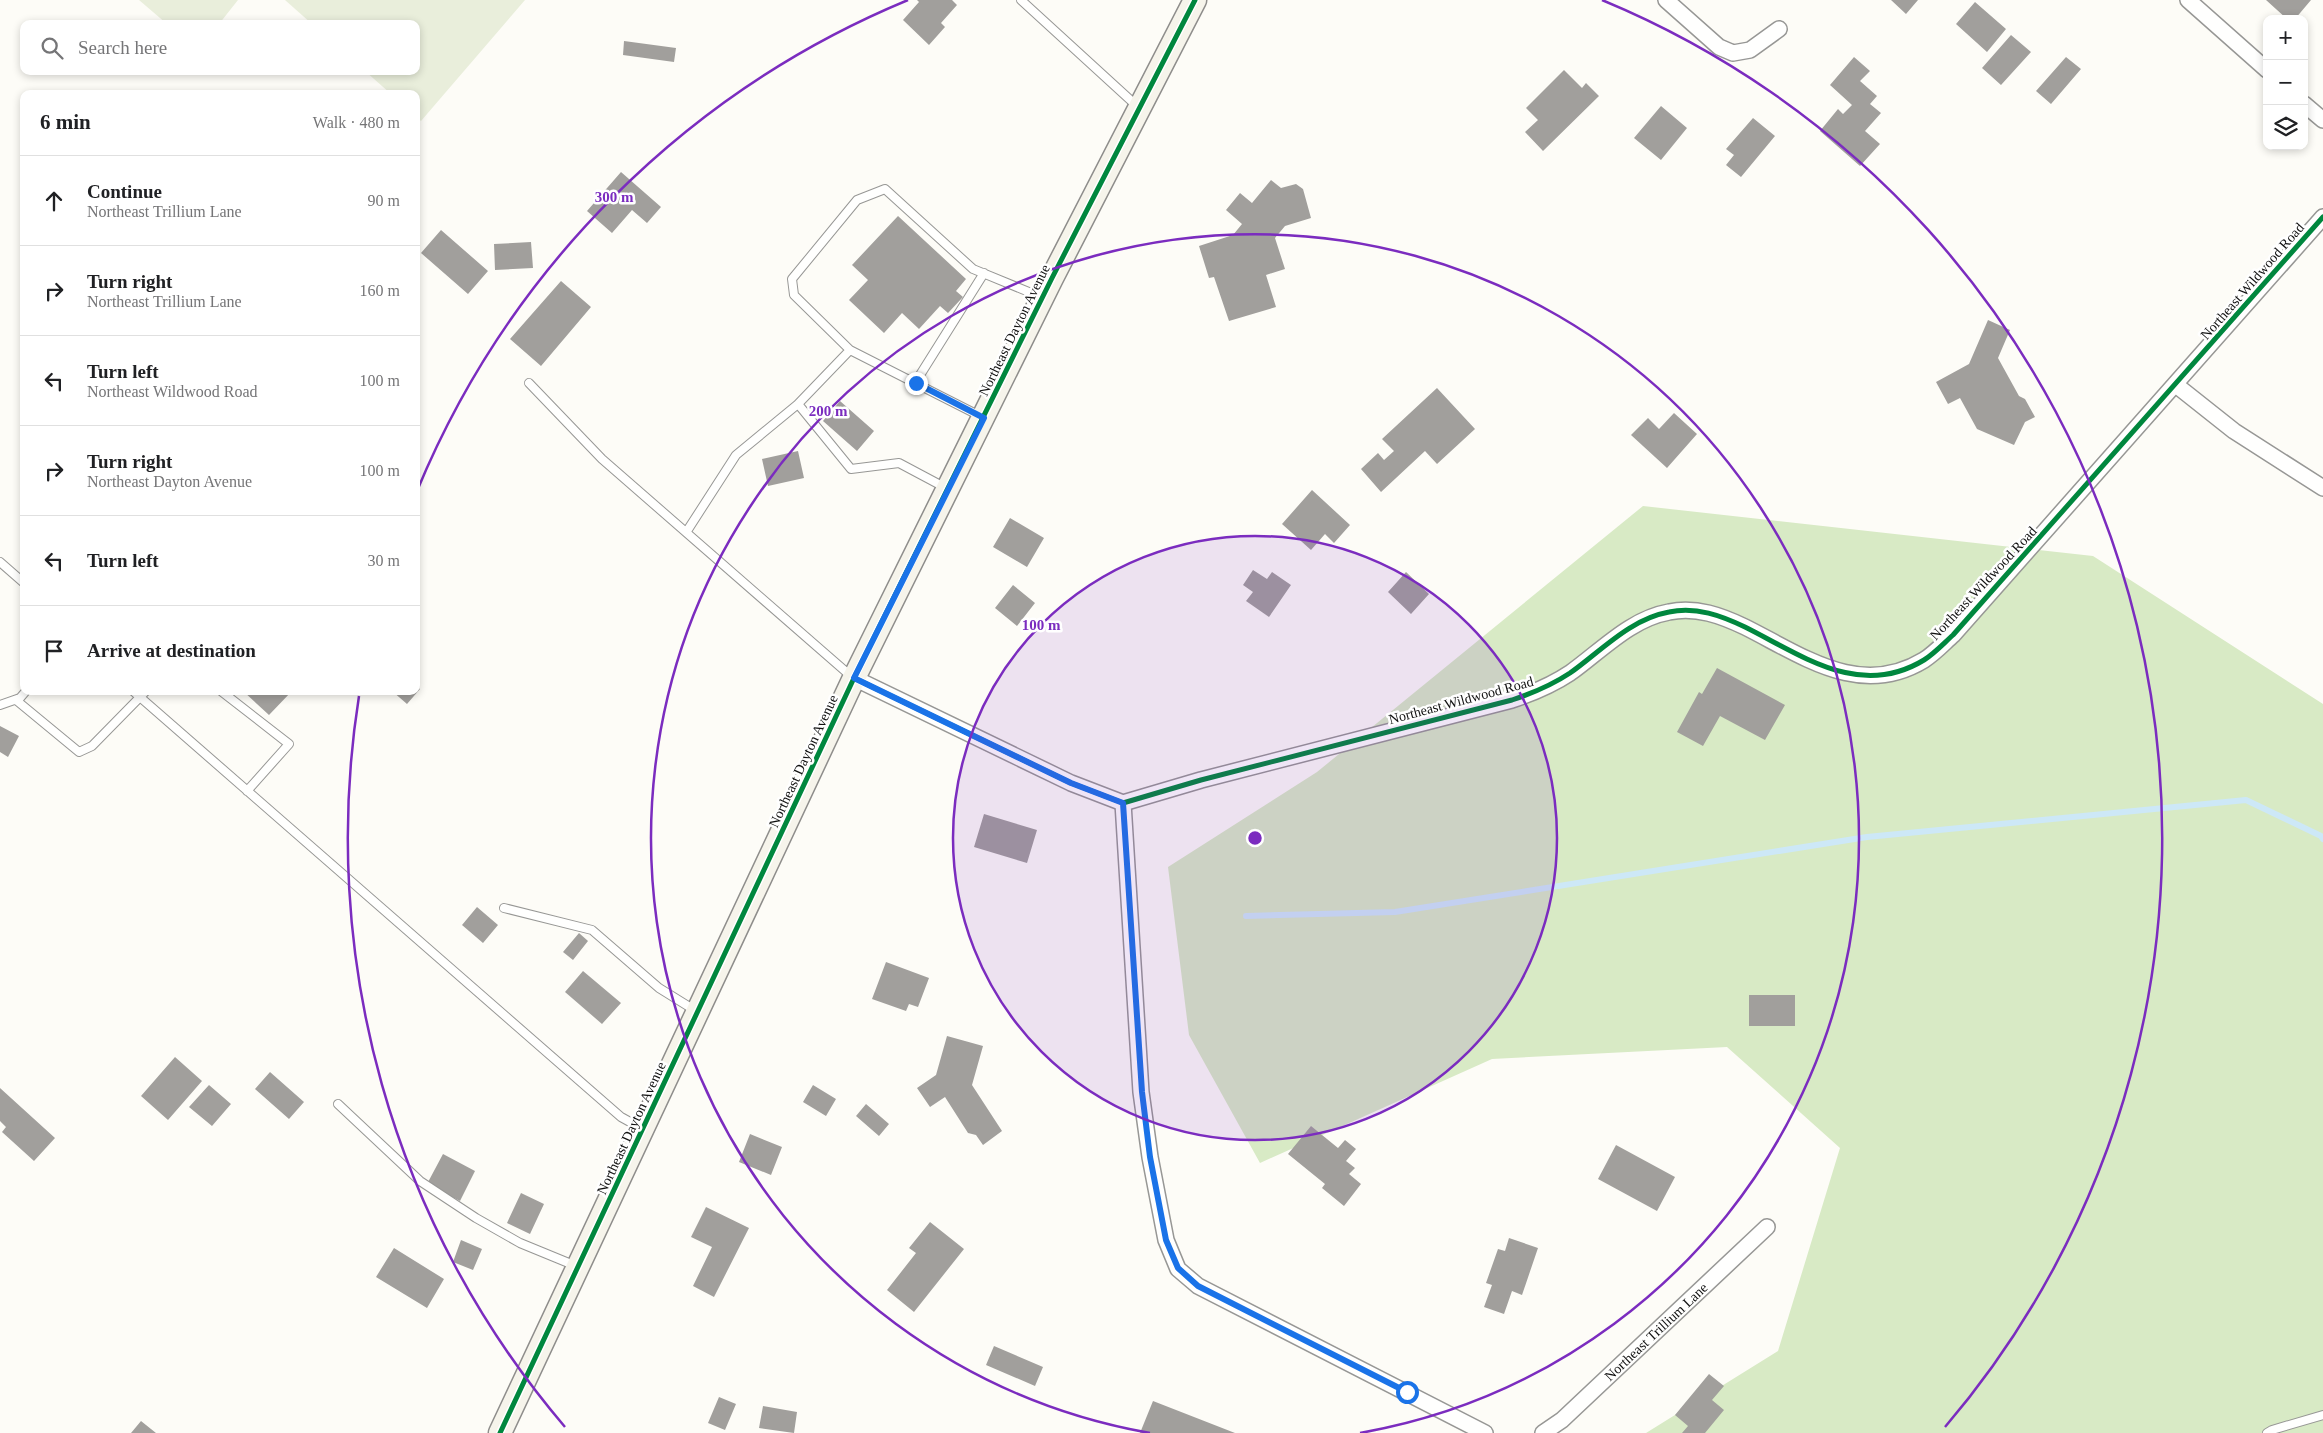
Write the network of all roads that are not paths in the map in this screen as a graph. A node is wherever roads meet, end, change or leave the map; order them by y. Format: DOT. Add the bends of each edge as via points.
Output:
graph roads {
  1 [pos="1021,0"];
  2 [pos="1195,0"];
  3 [pos="1666,0"];
  4 [pos="2188,0"];
  5 [pos="1779,29"];
  6 [pos="2263,66"];
  7 [pos="2305,105"];
  8 [pos="1140,108"];
  9 [pos="2323,120"];
  10 [pos="2323,217"];
  11 [pos="984,273"];
  12 [pos="1043,298"];
  13 [pos="850,350"];
  14 [pos="529,383"];
  15 [pos="916,383"];
  16 [pos="2176,385"];
  17 [pos="798,404"];
  18 [pos="984,418"];
  19 [pos="2323,488"];
  20 [pos="948,489"];
  21 [pos="687,531"];
  22 [pos="0,562"];
  23 [pos="20,580"];
  24 [pos="854,678"];
  25 [pos="22,695"];
  26 [pos="137,695"];
  27 [pos="141,695"];
  28 [pos="226,695"];
  29 [pos="16,700"];
  30 [pos="0,705"];
  31 [pos="247,791"];
  32 [pos="1123,803"];
  33 [pos="504,908"];
  34 [pos="697,1012"];
  35 [pos="338,1104"];
  36 [pos="643,1129"];
  37 [pos="1767,1227"];
  38 [pos="578,1267"];
  39 [pos="2323,1415"];
  40 [pos="500,1433"];
  41 [pos="1485,1433"];
  42 [pos="1543,1433"];
  43 [pos="2267,1433"];
  1 -- 8 [label="lane"];
  2 -- 8 [label="street, Northeast Dayton Avenue"];
  3 -- 5 [label="street" via="1719,47 1733,53 1750,50"];
  4 -- 6 [label="street"];
  7 -- 9 [label="street"];
  8 -- 12 [label="street, Northeast Dayton Avenue"];
  10 -- 16 [label="street, Northeast Wildwood Road"];
  11 -- 12 [label="lane"];
  11 -- 13 [label="lane" via="973,269 885,189 857,200 792,279 794,295"];
  11 -- 15 [label="lane"];
  12 -- 18 [label="street, Northeast Dayton Avenue"];
  13 -- 15 [label="lane"];
  13 -- 17 [label="lane"];
  14 -- 21 [label="lane" via="602,459"];
  15 -- 18 [label="lane"];
  16 -- 19 [label="street" via="2234,430"];
  16 -- 32 [label="street, Northeast Wildwood Road" via="1953,635 1925,660 1894,674 1857,677 1824,667 1723,616 1696,610 1669,612 1632,626 1544,689"];
  17 -- 20 [label="lane" via="850,469 899,463"];
  17 -- 21 [label="lane" via="736,455"];
  18 -- 20 [label="street, Northeast Dayton Avenue"];
  20 -- 24 [label="street, Northeast Dayton Avenue"];
  21 -- 24 [label="lane"];
  22 -- 23 [label="lane"];
  24 -- 32 [label="street" via="1071,783"];
  24 -- 34 [label="street, Northeast Dayton Avenue"];
  25 -- 29 [label="lane"];
  26 -- 29 [label="lane" via="92,746 79,752"];
  27 -- 31 [label="lane"];
  28 -- 31 [label="lane" via="289,744"];
  29 -- 30 [label="lane"];
  31 -- 36 [label="lane" via="621,1117"];
  32 -- 41 [label="street" via="1142,1092 1150,1157 1166,1240 1178,1268 1198,1286"];
  33 -- 34 [label="lane" via="592,930 659,988"];
  34 -- 36 [label="street, Northeast Dayton Avenue"];
  35 -- 38 [label="lane" via="420,1182 520,1243"];
  36 -- 38 [label="street, Northeast Dayton Avenue"];
  37 -- 42 [label="street, Northeast Trillium Lane" via="1562,1420"];
  38 -- 40 [label="street, Northeast Dayton Avenue"];
  39 -- 43 [label="lane"];
}
